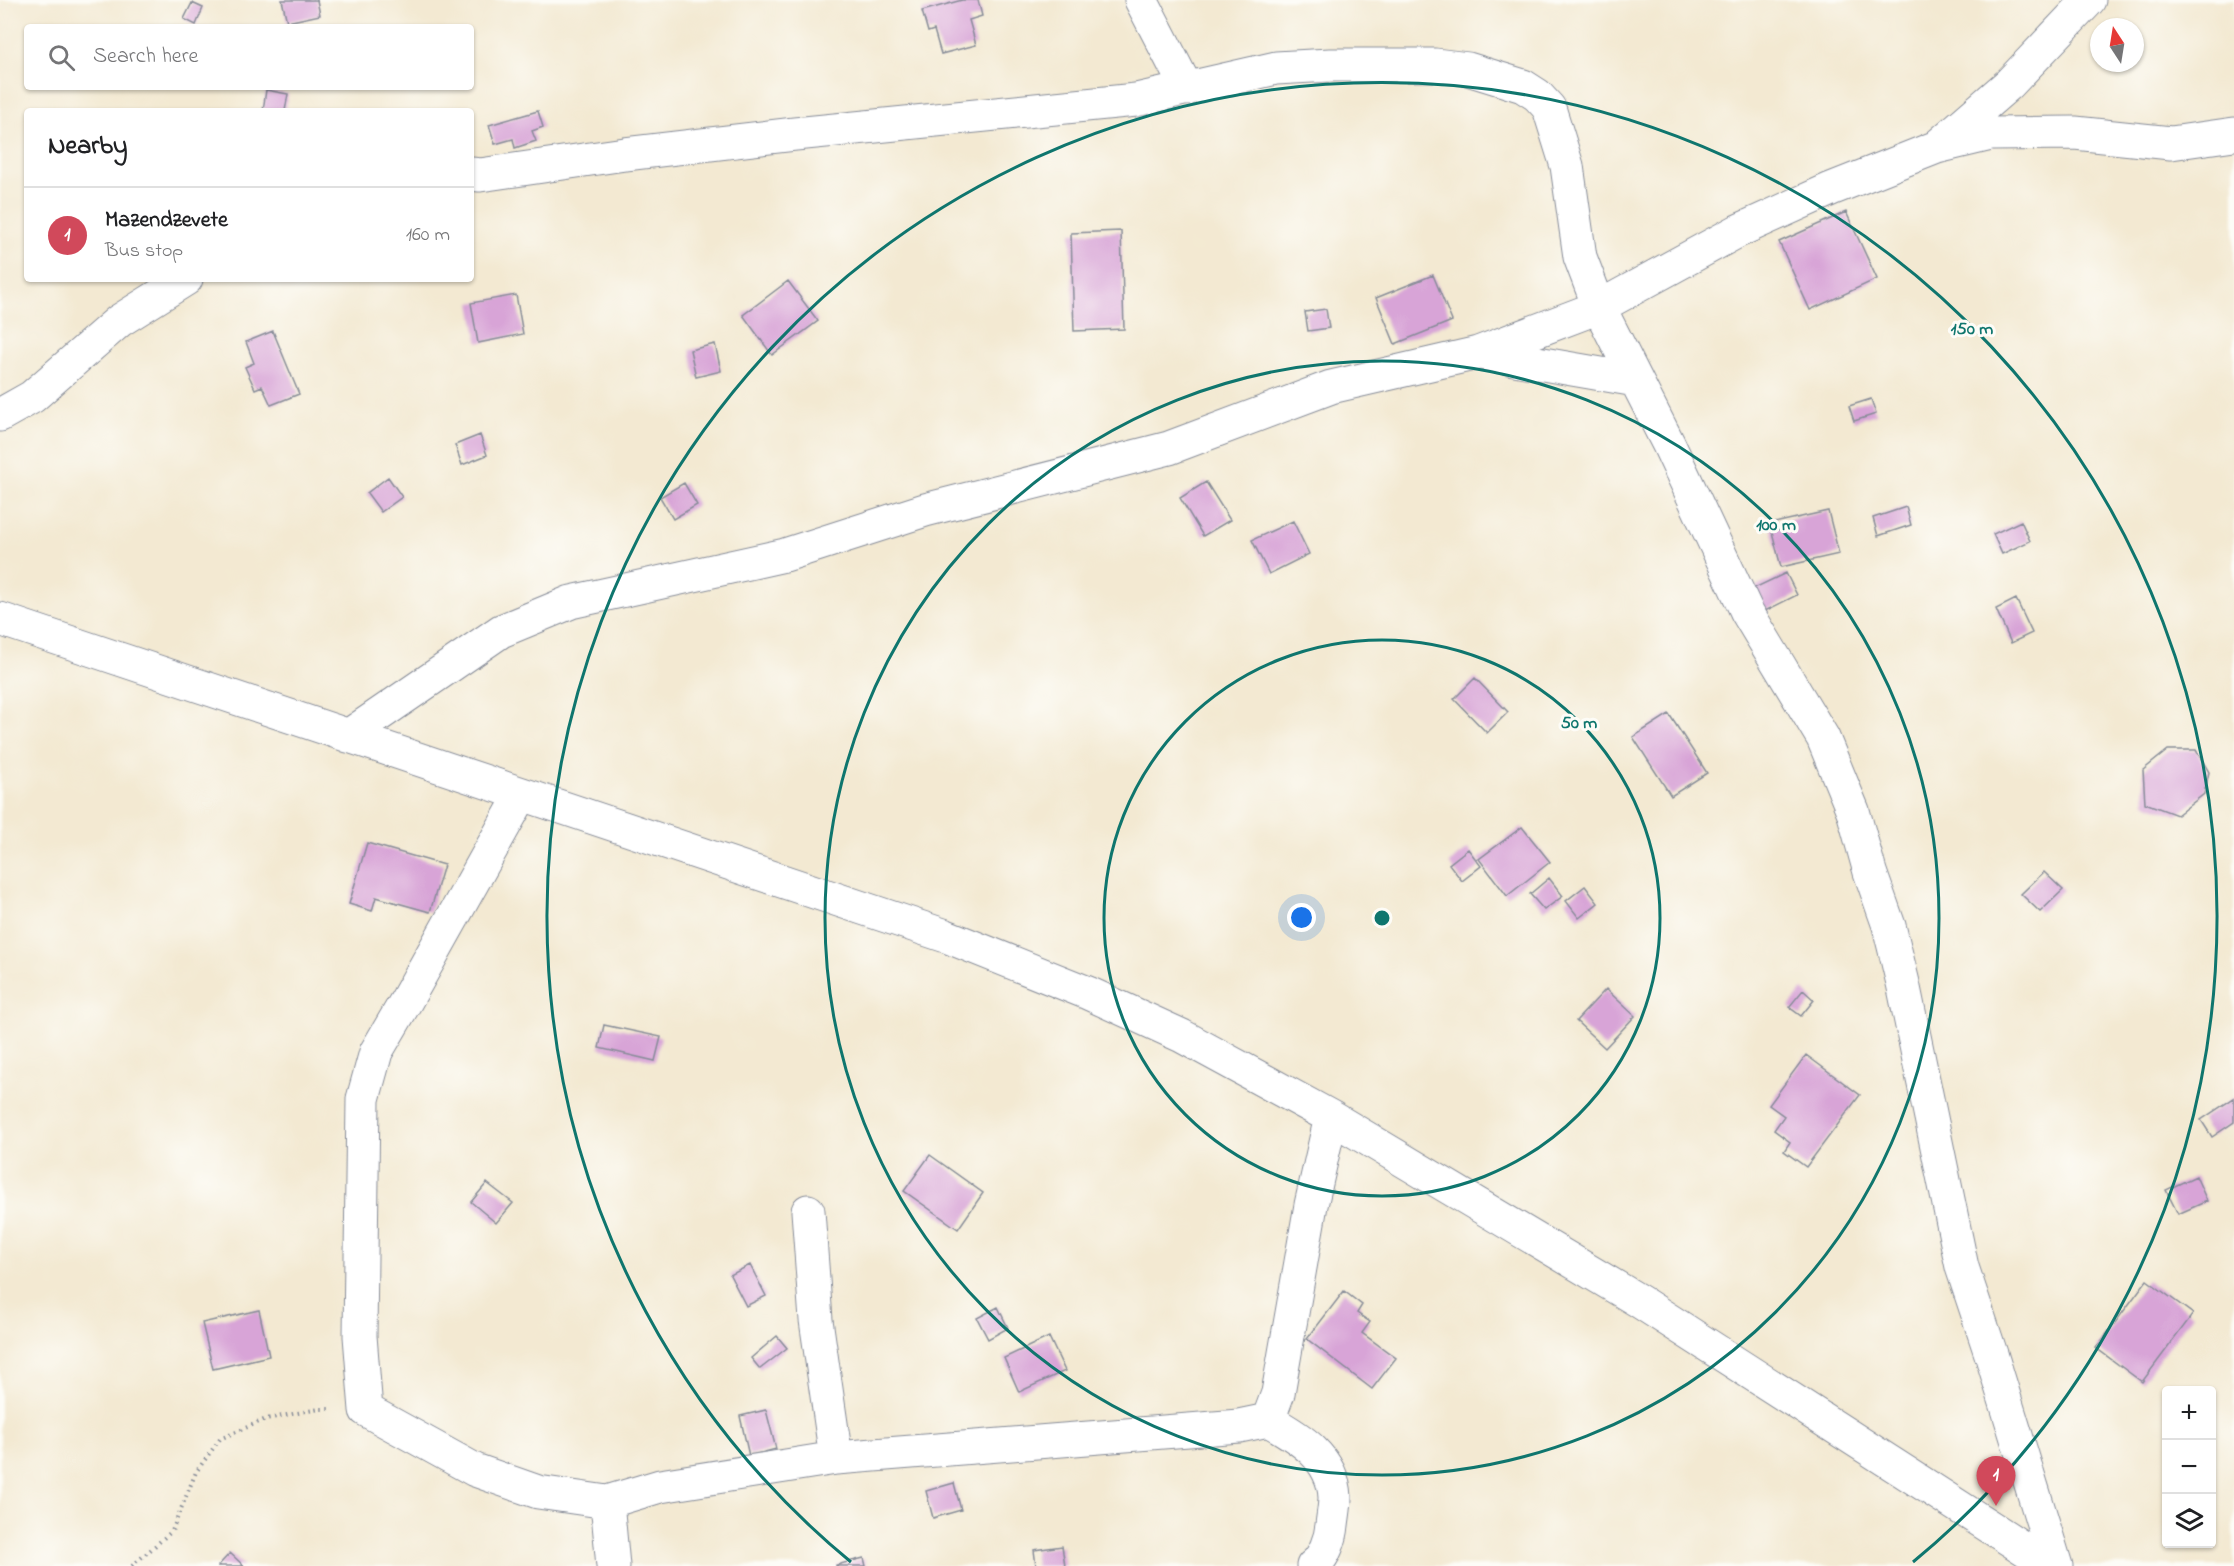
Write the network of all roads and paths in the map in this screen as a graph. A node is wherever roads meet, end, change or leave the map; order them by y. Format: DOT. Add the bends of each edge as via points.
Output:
graph roads {
  1 [pos="1141,0"];
  2 [pos="2089,0"];
  3 [pos="1187,89"];
  4 [pos="2234,134"];
  5 [pos="1937,147"];
  6 [pos="474,174"];
  7 [pos="181,282"];
  8 [pos="1599,307"];
  9 [pos="1478,353"];
  10 [pos="1636,380"];
  11 [pos="0,415"];
  12 [pos="0,620"];
  13 [pos="348,736"];
  14 [pos="522,794"];
  15 [pos="1331,1117"];
  16 [pos="808,1211"];
  17 [pos="366,1410"];
  18 [pos="1268,1420"];
  19 [pos="836,1458"];
  20 [pos="607,1502"];
  21 [pos="132,1566"];
  22 [pos="613,1566"];
  23 [pos="1313,1566"];
  24 [pos="2051,1566"];
  25 [pos="2056,1566"];
  1 -- 3 [label="street"];
  2 -- 5 [label="street" via="2009,84"];
  3 -- 6 [label="street" via="1136,100 795,134"];
  3 -- 8 [label="street" via="1276,68 1330,65 1435,65 1468,69 1523,86 1549,108 1567,166 1580,258"];
  4 -- 5 [label="street" via="2171,143 2074,133 1991,134"];
  5 -- 8 [label="street" via="1738,231"];
  7 -- 11 [label="street" via="119,321 32,397"];
  8 -- 9 [label="street"];
  8 -- 10 [label="street"];
  9 -- 10 [label="street"];
  9 -- 13 [label="street" via="1331,387 1169,448 925,510 785,555 571,602 501,631"];
  10 -- 25 [label="street" via="1747,612 1823,738 1854,811 1903,983 1962,1267"];
  12 -- 13 [label="street"];
  13 -- 14 [label="street"];
  14 -- 15 [label="street" via="957,940 1182,1036"];
  14 -- 17 [label="street" via="376,1052 363,1099 360,1335"];
  15 -- 18 [label="street" via="1311,1205 1278,1393"];
  15 -- 24 [label="street" via="1639,1301"];
  16 -- 19 [label="street" via="816,1320"];
  17 -- 20 [label="street" via="475,1470 538,1492"];
  17 -- 21 [label="path" via="319,1409 266,1419 220,1439 196,1472 172,1531"];
  18 -- 19 [label="street" via="1239,1426"];
  18 -- 23 [label="street" via="1302,1440 1325,1465 1335,1496 1331,1531 1319,1562"];
  19 -- 20 [label="street" via="660,1486"];
  20 -- 22 [label="street"];
}
